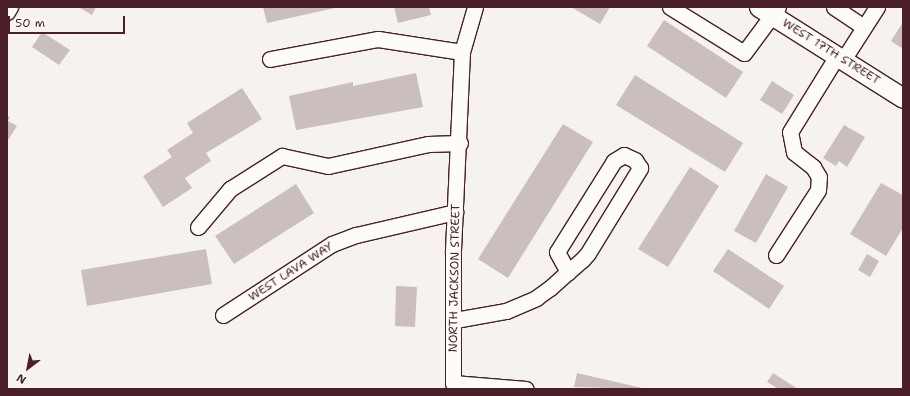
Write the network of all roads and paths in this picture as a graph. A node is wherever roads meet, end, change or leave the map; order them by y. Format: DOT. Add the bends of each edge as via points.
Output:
graph roads {
  1 [pos="10,7"];
  2 [pos="475,7"];
  3 [pos="670,7"];
  4 [pos="834,7"];
  5 [pos="877,7"];
  6 [pos="770,10"];
  7 [pos="7,12"];
  8 [pos="864,27"];
  9 [pos="462,52"];
  10 [pos="840,58"];
  11 [pos="270,59"];
  12 [pos="903,98"];
  13 [pos="460,143"];
  14 [pos="455,212"];
  15 [pos="198,227"];
  16 [pos="776,256"];
  17 [pos="568,272"];
  18 [pos="223,316"];
  19 [pos="455,320"];
  20 [pos="526,389"];
  1 -- 7 [label="street"];
  2 -- 9 [label="street, NORTH JACKSON STREET"];
  3 -- 6 [label="street" via="744,53"];
  4 -- 8 [label="street"];
  5 -- 8 [label="street"];
  6 -- 10 [label="main road, WEST 17TH STREET"];
  8 -- 10 [label="street"];
  9 -- 11 [label="street" via="378,39"];
  9 -- 13 [label="street, NORTH JACKSON STREET"];
  10 -- 12 [label="main road, WEST 17TH STREET"];
  10 -- 16 [label="street" via="790,132 794,152 813,167 819,176 818,190"];
  13 -- 14 [label="street, NORTH JACKSON STREET"];
  13 -- 15 [label="street" via="428,144 328,166 282,156 230,189"];
  14 -- 18 [label="street, WEST LAVA WAY" via="356,235 332,244"];
  14 -- 19 [label="street, NORTH JACKSON STREET"];
  17 -- 17 [label="street" via="588,253 640,168 634,160 624,155 614,161 557,252"];
  17 -- 19 [label="street" via="550,288 521,305 506,311"];
  19 -- 20 [label="street, NORTH JACKSON STREET" via="453,383"];
}
